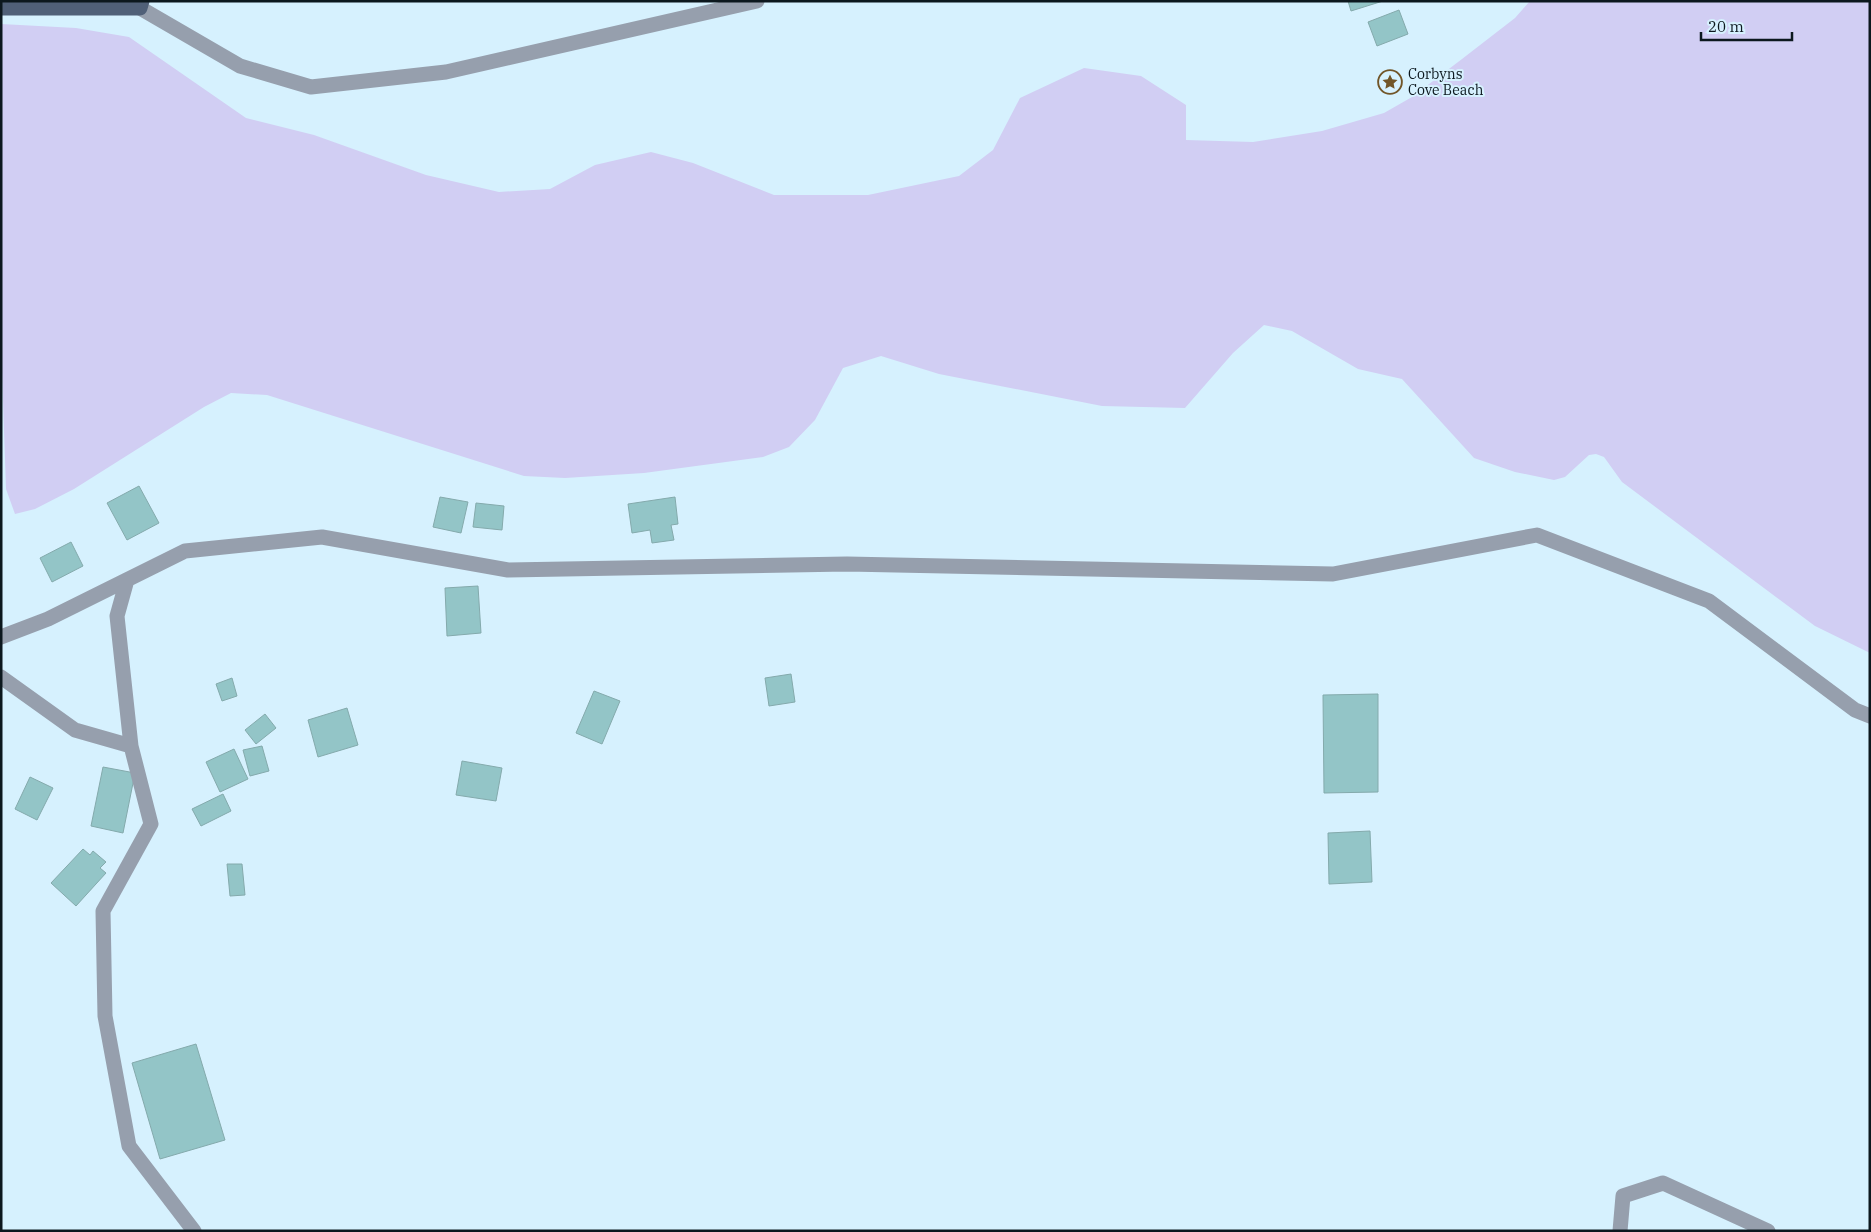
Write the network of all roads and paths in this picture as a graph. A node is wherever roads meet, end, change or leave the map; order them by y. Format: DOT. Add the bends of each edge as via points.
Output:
graph roads {
  1 [pos="757,1"];
  2 [pos="141,5"];
  3 [pos="1,8"];
  4 [pos="127,580"];
  5 [pos="1,636"];
  6 [pos="1,677"];
  7 [pos="1870,716"];
  8 [pos="132,746"];
  9 [pos="194,1231"];
  10 [pos="1620,1231"];
  11 [pos="1768,1231"];
  1 -- 2 [label="street" via="446,72 311,87 240,66"];
  2 -- 3 [label="main road"];
  4 -- 5 [label="street" via="48,618"];
  4 -- 7 [label="street" via="185,551 322,537 508,570 847,564 1334,574 1537,535 1709,601 1855,710"];
  4 -- 8 [label="street" via="116,616"];
  6 -- 8 [label="street" via="75,730"];
  8 -- 9 [label="street" via="151,824 103,911 105,1016 129,1146"];
  10 -- 11 [label="street" via="1623,1196 1663,1183"];
}
